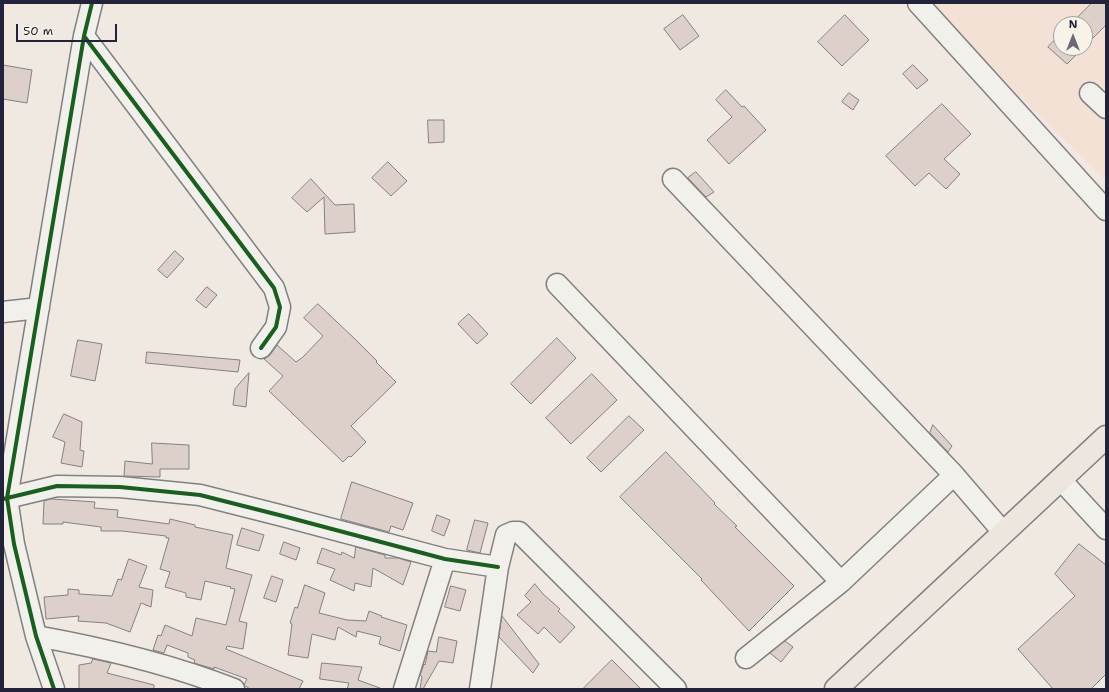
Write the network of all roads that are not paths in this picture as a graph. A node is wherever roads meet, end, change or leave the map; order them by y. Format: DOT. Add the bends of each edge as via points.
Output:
graph roads {
  1 [pos="92,3"];
  2 [pos="918,3"];
  3 [pos="84,36"];
  4 [pos="1090,93"];
  5 [pos="1106,108"];
  6 [pos="673,179"];
  7 [pos="1106,210"];
  8 [pos="557,284"];
  9 [pos="39,308"];
  10 [pos="3,312"];
  11 [pos="261,348"];
  12 [pos="1106,437"];
  13 [pos="954,475"];
  14 [pos="1061,480"];
  15 [pos="5,499"];
  16 [pos="1106,529"];
  17 [pos="1003,532"];
  18 [pos="445,559"];
  19 [pos="498,567"];
  20 [pos="841,582"];
  21 [pos="36,636"];
  22 [pos="746,658"];
  23 [pos="54,689"];
  24 [pos="234,689"];
  25 [pos="404,689"];
  26 [pos="480,689"];
  27 [pos="676,689"];
  28 [pos="836,689"];
  1 -- 3 [label="street"];
  2 -- 7 [label="street"];
  3 -- 9 [label="street"];
  3 -- 11 [label="street" via="274,288 280,307 276,327"];
  4 -- 5 [label="street"];
  6 -- 13 [label="street"];
  8 -- 20 [label="street"];
  9 -- 10 [label="street"];
  9 -- 15 [label="street"];
  12 -- 14 [label="main road"];
  13 -- 17 [label="street"];
  13 -- 20 [label="street"];
  14 -- 16 [label="street"];
  14 -- 17 [label="main road"];
  15 -- 18 [label="street" via="57,486 120,487 200,495"];
  15 -- 21 [label="street"];
  17 -- 28 [label="main road"];
  18 -- 19 [label="street"];
  18 -- 25 [label="street"];
  19 -- 26 [label="street"];
  19 -- 27 [label="street" via="506,536 519,532"];
  20 -- 22 [label="street"];
  21 -- 23 [label="street"];
  21 -- 24 [label="street" via="154,662"];
}
